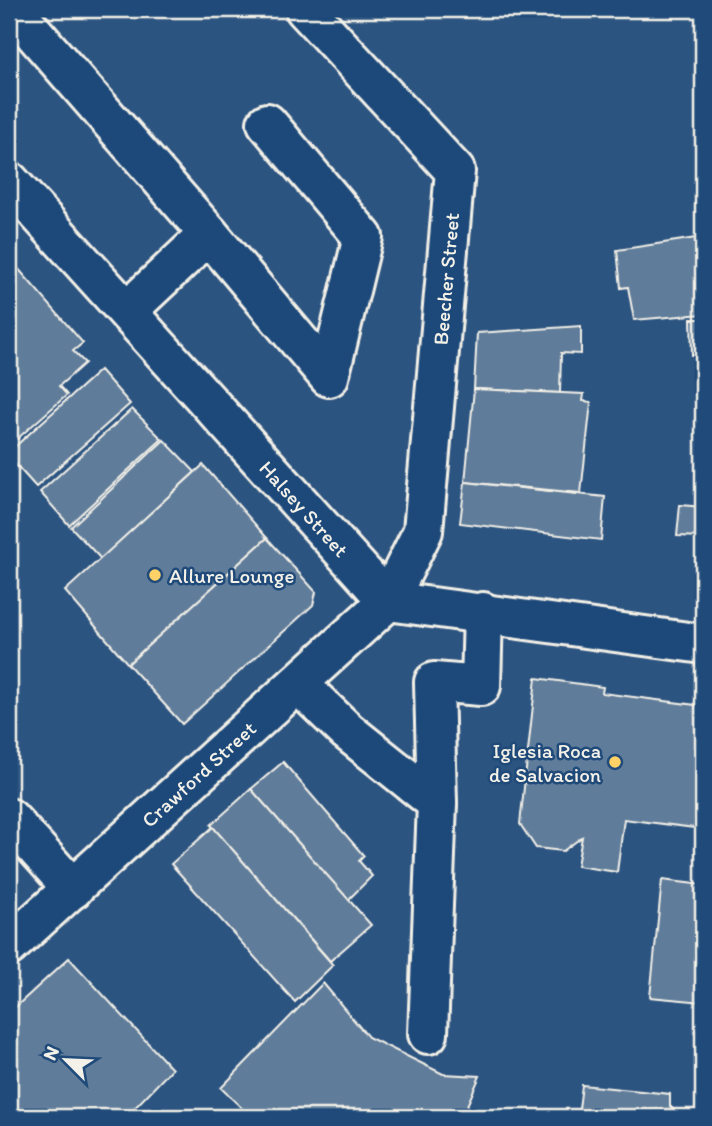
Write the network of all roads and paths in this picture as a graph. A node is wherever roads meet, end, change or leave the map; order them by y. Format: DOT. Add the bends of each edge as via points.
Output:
graph roads {
  1 [pos="13,9"];
  2 [pos="305,9"];
  3 [pos="267,123"];
  4 [pos="9,181"];
  5 [pos="209,234"];
  6 [pos="127,311"];
  7 [pos="388,601"];
  8 [pos="483,612"];
  9 [pos="703,643"];
  10 [pos="298,684"];
  11 [pos="437,803"];
  12 [pos="9,818"];
  13 [pos="73,889"];
  14 [pos="9,946"];
  15 [pos="428,1034"];
  1 -- 5 [label="street"];
  2 -- 7 [label="street, Beecher Street" via="454,172 423,531"];
  3 -- 5 [label="street" via="363,237 329,377"];
  4 -- 6 [label="street, Halsey Street"];
  5 -- 6 [label="street"];
  6 -- 7 [label="street, Halsey Street"];
  7 -- 8 [label="street"];
  7 -- 10 [label="street, Crawford Street"];
  8 -- 9 [label="street"];
  8 -- 11 [label="street" via="481,686 434,682"];
  10 -- 11 [label="street" via="347,731"];
  10 -- 13 [label="street, Crawford Street"];
  11 -- 15 [label="street"];
  12 -- 13 [label="street"];
  13 -- 14 [label="street, Crawford Street"];
}
